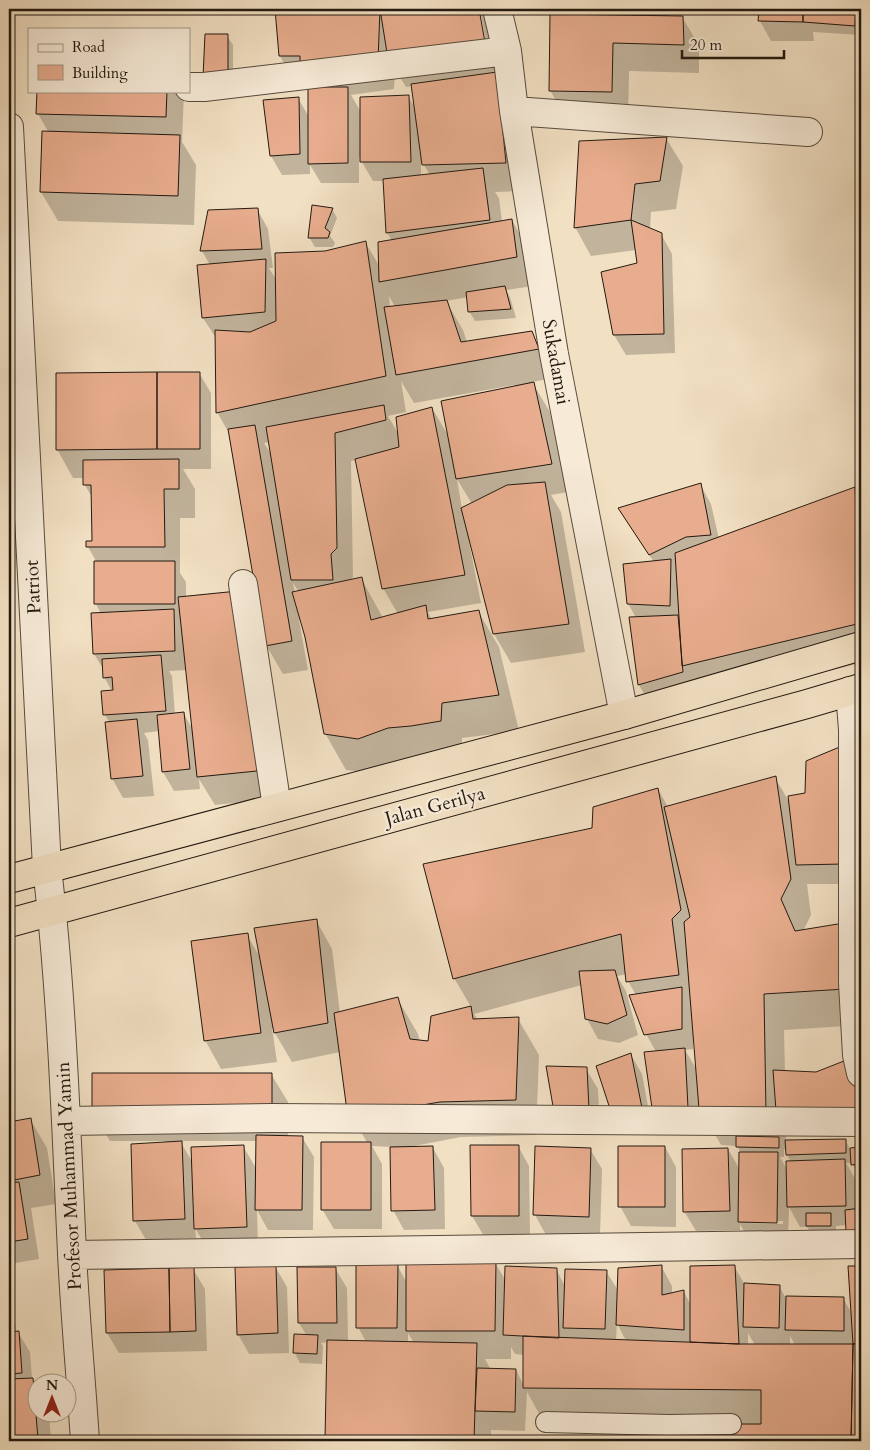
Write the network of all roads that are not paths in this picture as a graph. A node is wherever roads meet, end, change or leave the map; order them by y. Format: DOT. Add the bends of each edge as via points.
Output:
graph roads {
  1 [pos="497,9"];
  2 [pos="507,51"];
  3 [pos="190,87"];
  4 [pos="514,111"];
  5 [pos="9,127"];
  6 [pos="808,132"];
  7 [pos="244,584"];
  8 [pos="861,646"];
  9 [pos="796,665"];
  10 [pos="856,690"];
  11 [pos="807,704"];
  12 [pos="624,714"];
  13 [pos="278,807"];
  14 [pos="47,868"];
  15 [pos="9,879"];
  16 [pos="52,911"];
  17 [pos="9,924"];
  18 [pos="861,1073"];
  19 [pos="66,1121"];
  20 [pos="861,1122"];
  21 [pos="861,1244"];
  22 [pos="72,1255"];
  23 [pos="546,1422"];
  24 [pos="731,1424"];
  25 [pos="669,1433"];
  26 [pos="85,1441"];
  1 -- 2 [label="street, Sukadamai"];
  2 -- 3 [label="street"];
  2 -- 4 [label="street, Sukadamai"];
  4 -- 6 [label="street"];
  4 -- 12 [label="street, Sukadamai" via="554,354"];
  5 -- 14 [label="street, Patriot"];
  7 -- 13 [label="street"];
  8 -- 9 [label="highway, Jalan Gerilya"];
  9 -- 11 [label="highway"];
  9 -- 12 [label="highway, Jalan Gerilya"];
  10 -- 11 [label="highway, Jalan Gerilya"];
  10 -- 18 [label="street" via="853,730 853,983"];
  11 -- 16 [label="highway, Jalan Gerilya"];
  12 -- 13 [label="highway, Jalan Gerilya"];
  13 -- 14 [label="highway, Jalan Gerilya"];
  14 -- 15 [label="highway, Jalan Gerilya"];
  14 -- 16 [label="street, Patriot"];
  16 -- 17 [label="highway, Jalan Gerilya"];
  16 -- 19 [label="street, Profesor Muhammad Yamin"];
  19 -- 20 [label="street" via="271,1118"];
  19 -- 22 [label="street, Profesor Muhammad Yamin"];
  21 -- 22 [label="street"];
  22 -- 26 [label="street, Profesor Muhammad Yamin"];
  23 -- 25 [label="lane"];
  24 -- 25 [label="lane"];
}
